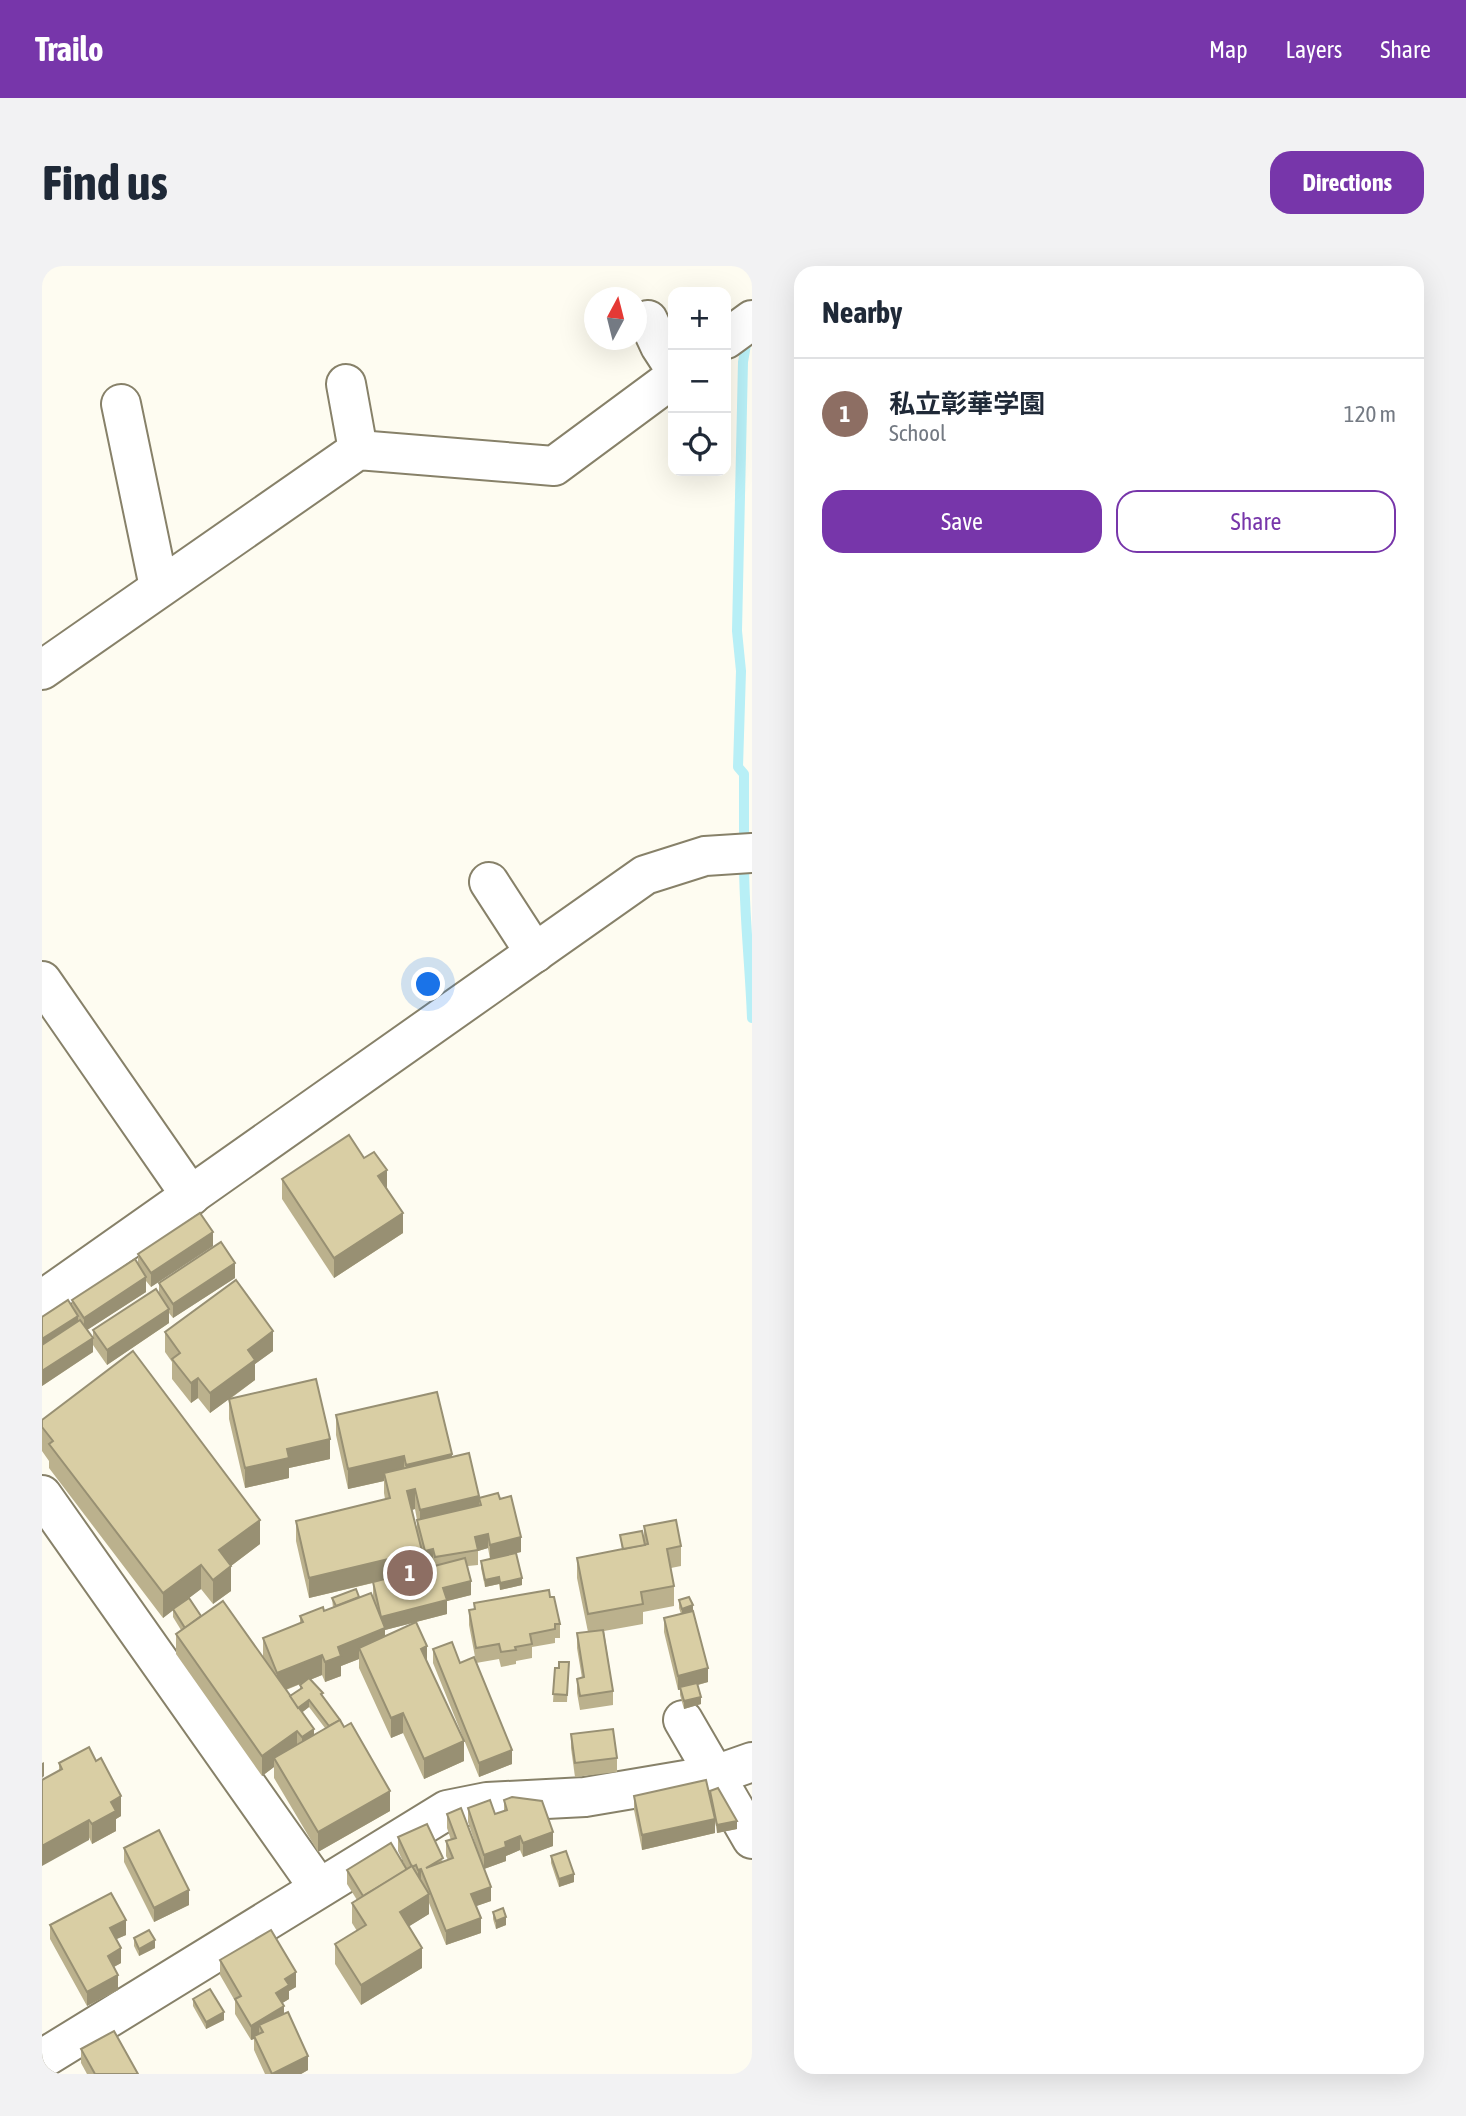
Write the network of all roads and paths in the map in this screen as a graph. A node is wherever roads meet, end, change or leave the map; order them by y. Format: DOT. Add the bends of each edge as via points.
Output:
graph roads {
  1 [pos="648,320"];
  2 [pos="752,320"];
  3 [pos="731,335"];
  4 [pos="668,358"];
  5 [pos="668,382"];
  6 [pos="346,384"];
  7 [pos="121,404"];
  8 [pos="358,450"];
  9 [pos="159,587"];
  10 [pos="42,670"];
  11 [pos="752,853"];
  12 [pos="489,882"];
  13 [pos="536,953"];
  14 [pos="42,981"];
  15 [pos="191,1196"];
  16 [pos="42,1300"];
  17 [pos="42,1495"];
  18 [pos="684,1720"];
  19 [pos="752,1762"];
  20 [pos="715,1775"];
  21 [pos="752,1839"];
  22 [pos="319,1888"];
  23 [pos="42,2059"];
  24 [pos="42,2069"];
  25 [pos="45,2074"];
  1 -- 4 [label="street"];
  2 -- 3 [label="street"];
  5 -- 8 [label="street" via="554,466"];
  6 -- 8 [label="street"];
  7 -- 9 [label="street"];
  8 -- 9 [label="street"];
  9 -- 10 [label="street"];
  11 -- 13 [label="street" via="705,856 645,875"];
  12 -- 13 [label="street"];
  13 -- 15 [label="street"];
  14 -- 15 [label="street"];
  15 -- 16 [label="street"];
  17 -- 22 [label="street"];
  18 -- 20 [label="street"];
  19 -- 20 [label="street"];
  20 -- 21 [label="street"];
  20 -- 22 [label="street" via="584,1797 487,1802 447,1810"];
  22 -- 23 [label="street"];
  24 -- 25 [label="street"];
}
